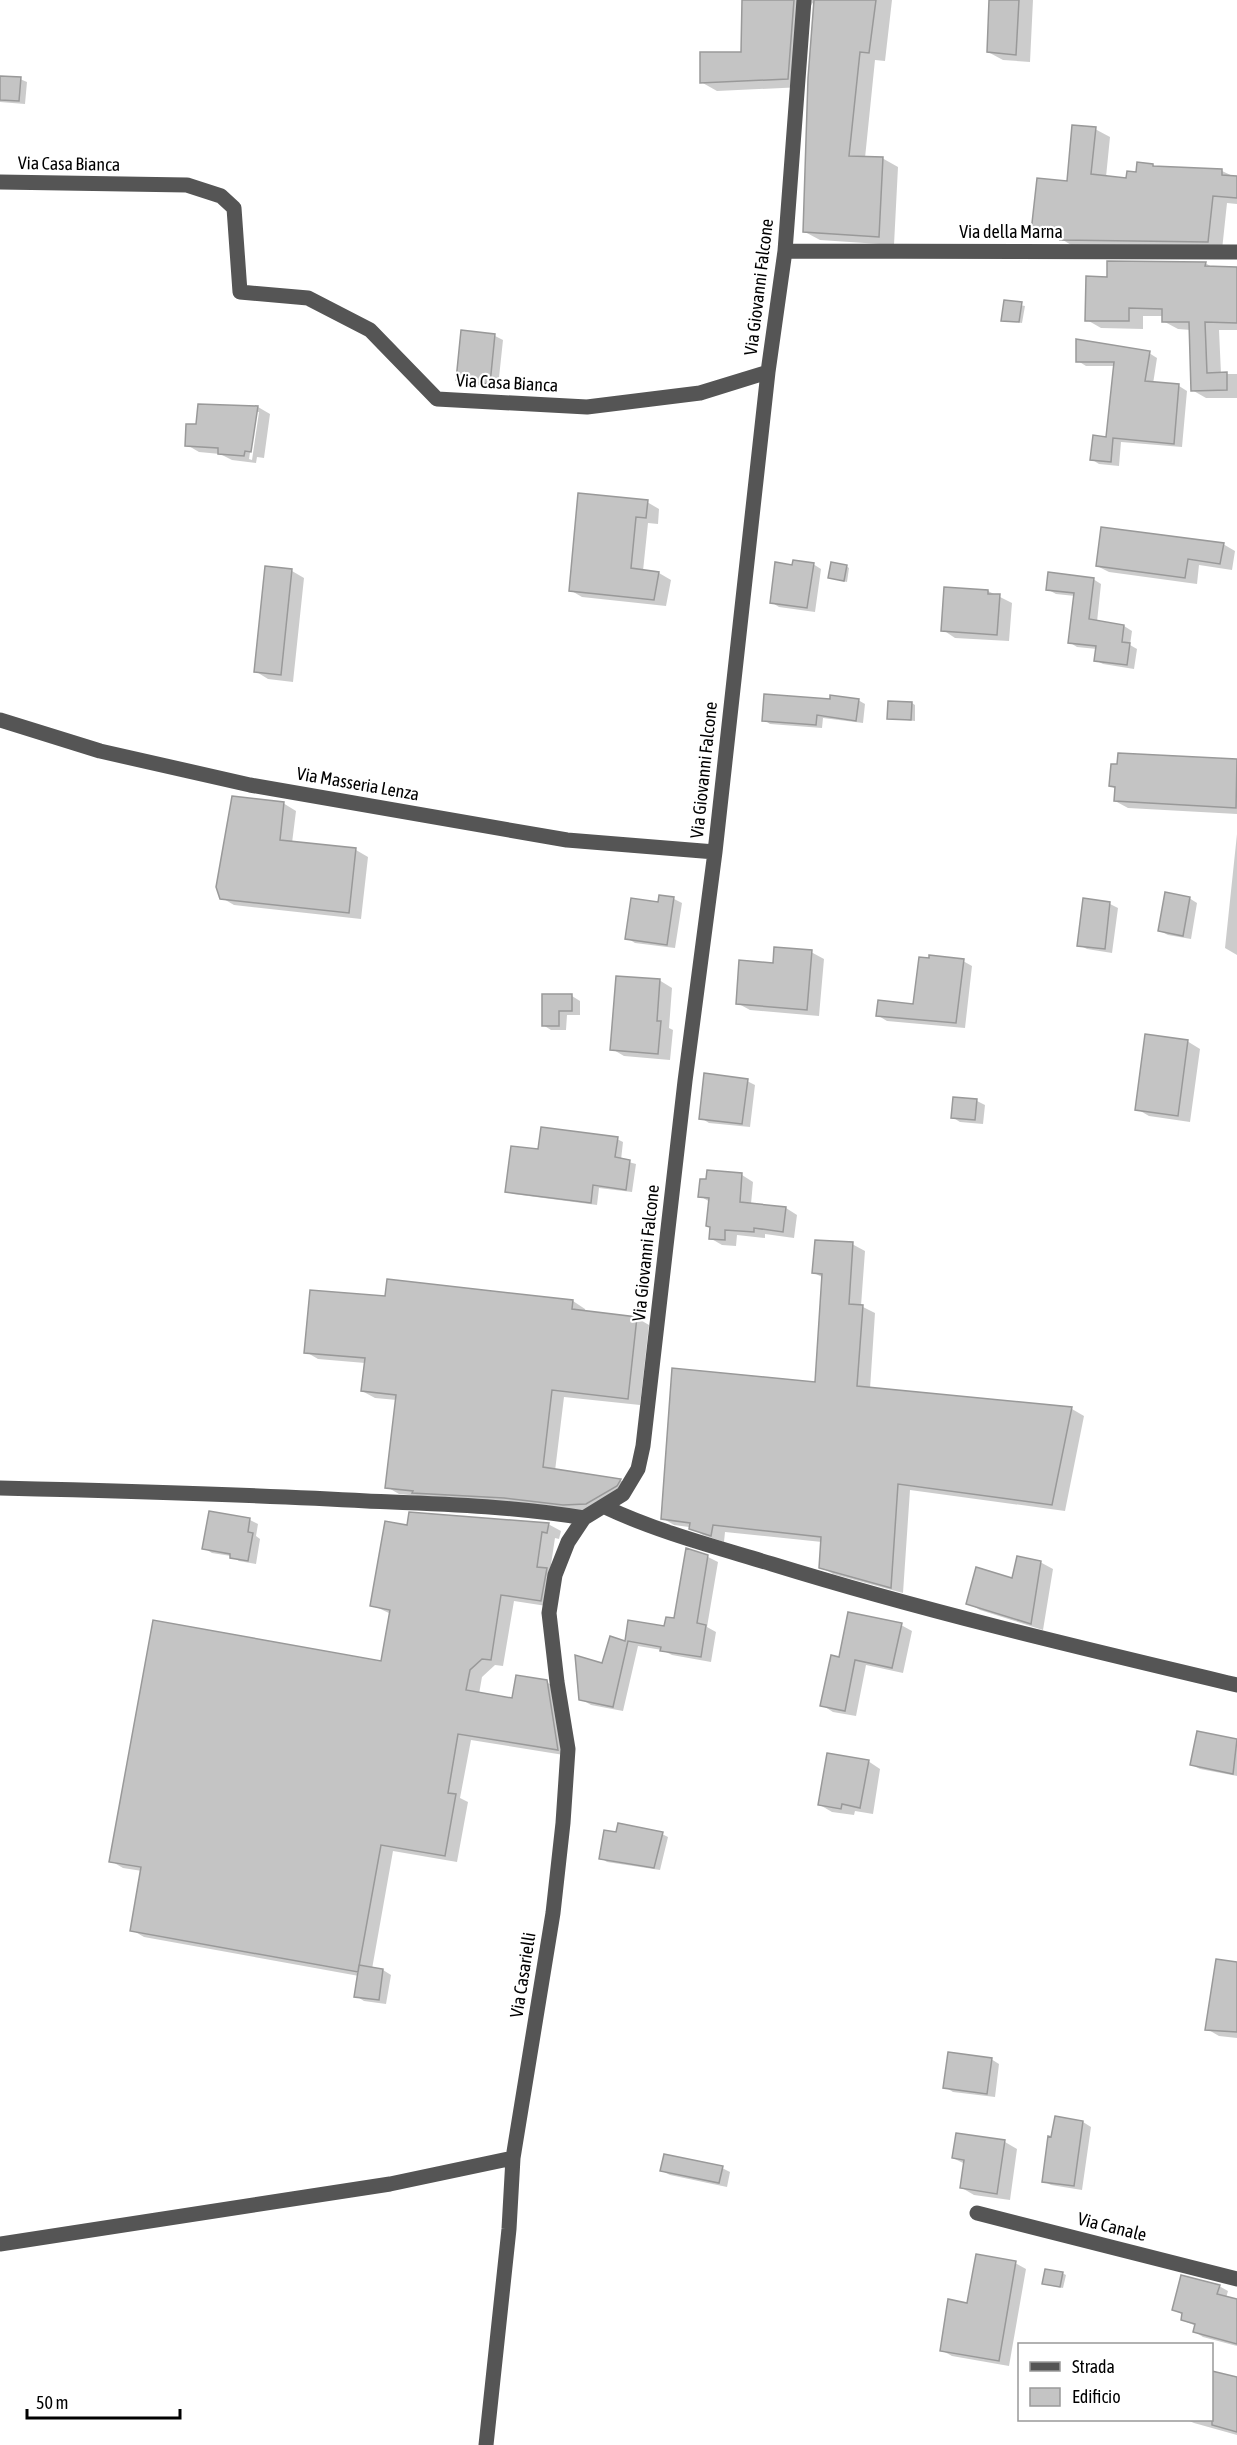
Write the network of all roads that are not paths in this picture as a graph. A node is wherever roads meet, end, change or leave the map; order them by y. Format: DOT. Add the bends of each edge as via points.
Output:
graph roads {
  1 [pos="804,0"];
  2 [pos="0,182"];
  3 [pos="785,251"];
  4 [pos="1237,252"];
  5 [pos="768,372"];
  6 [pos="0,720"];
  7 [pos="715,852"];
  8 [pos="0,1488"];
  9 [pos="605,1507"];
  10 [pos="584,1518"];
  11 [pos="1237,1685"];
  12 [pos="513,2158"];
  13 [pos="977,2213"];
  14 [pos="0,2244"];
  15 [pos="1237,2279"];
  16 [pos="486,2445"];
  1 -- 3 [label="street, Via Giovanni Falcone"];
  2 -- 5 [label="street, Via Casa Bianca" via="187,185 221,196 234,208 240,292 308,298 370,330 437,399 587,407 700,393"];
  3 -- 4 [label="street, Via della Marna"];
  3 -- 5 [label="street, Via Giovanni Falcone"];
  5 -- 7 [label="street, Via Giovanni Falcone"];
  6 -- 7 [label="street, Via Masseria Lenza" via="100,751 250,785 567,840"];
  7 -- 9 [label="street, Via Giovanni Falcone" via="643,1446 638,1469 623,1494"];
  8 -- 10 [label="street" via="221,1493 464,1506"];
  9 -- 10 [label="street, Via Giovanni Falcone"];
  9 -- 11 [label="street" via="631,1519 837,1584"];
  10 -- 12 [label="street, Via Casarielli" via="568,1542 555,1575 549,1613 568,1749 553,1913"];
  12 -- 14 [label="street" via="390,2184"];
  12 -- 16 [label="street, Via Casarielli"];
  13 -- 15 [label="street, Via Canale"];
}
